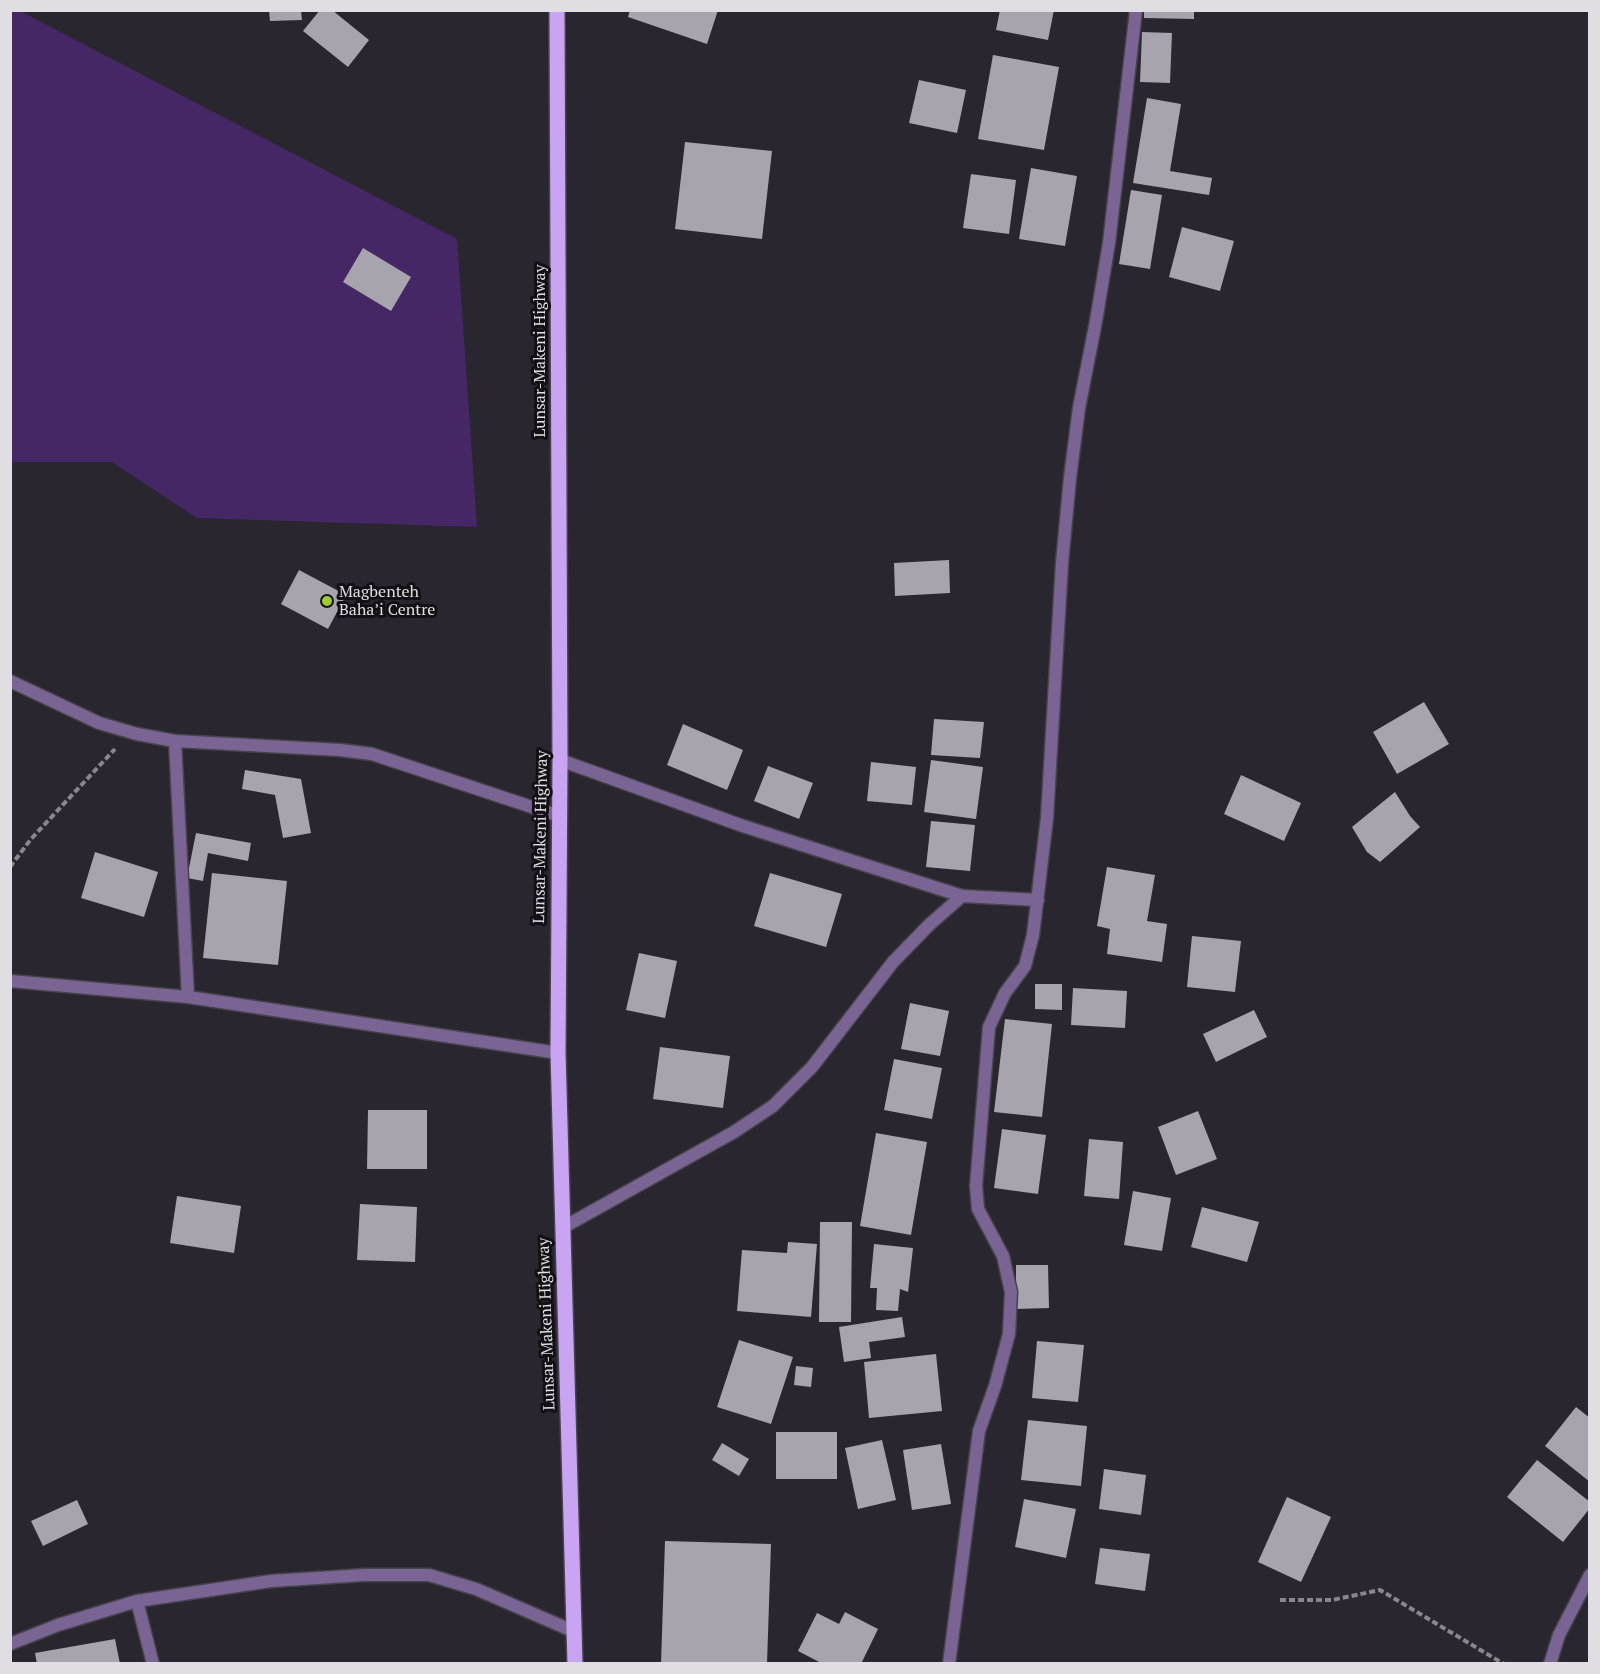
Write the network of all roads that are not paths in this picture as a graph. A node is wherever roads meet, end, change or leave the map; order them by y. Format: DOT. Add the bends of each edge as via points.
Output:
graph roads {
  1 [pos="556,10"];
  2 [pos="1136,10"];
  3 [pos="10,681"];
  4 [pos="175,741"];
  5 [pos="560,760"];
  6 [pos="559,816"];
  7 [pos="963,896"];
  8 [pos="1038,900"];
  9 [pos="10,981"];
  10 [pos="188,997"];
  11 [pos="558,1053"];
  12 [pos="562,1228"];
  13 [pos="1590,1575"];
  14 [pos="137,1600"];
  15 [pos="573,1631"];
  16 [pos="10,1644"];
  17 [pos="153,1664"];
  18 [pos="575,1664"];
  19 [pos="949,1664"];
  20 [pos="1550,1664"];
  1 -- 5 [label="main road, Lunsar-Makeni Highway"];
  2 -- 8 [label="street" via="1109,243 1070,478"];
  3 -- 4 [label="street" via="99,723"];
  4 -- 6 [label="street" via="372,754"];
  4 -- 10 [label="street"];
  5 -- 6 [label="main road, Lunsar-Makeni Highway"];
  5 -- 7 [label="street" via="743,826"];
  6 -- 11 [label="main road, Lunsar-Makeni Highway"];
  7 -- 8 [label="street"];
  7 -- 12 [label="street" via="893,962 812,1067 773,1106"];
  8 -- 19 [label="street" via="1025,966 1005,993 989,1027 976,1186 978,1209 1003,1256 1011,1292 1009,1334 979,1431"];
  9 -- 10 [label="street"];
  10 -- 11 [label="street"];
  11 -- 12 [label="main road, Lunsar-Makeni Highway"];
  12 -- 15 [label="main road, Lunsar-Makeni Highway"];
  13 -- 20 [label="street" via="1559,1635"];
  14 -- 15 [label="street" via="271,1581 429,1575 477,1589"];
  14 -- 16 [label="street"];
  14 -- 17 [label="street"];
  15 -- 18 [label="main road, Lunsar-Makeni Highway"];
}
